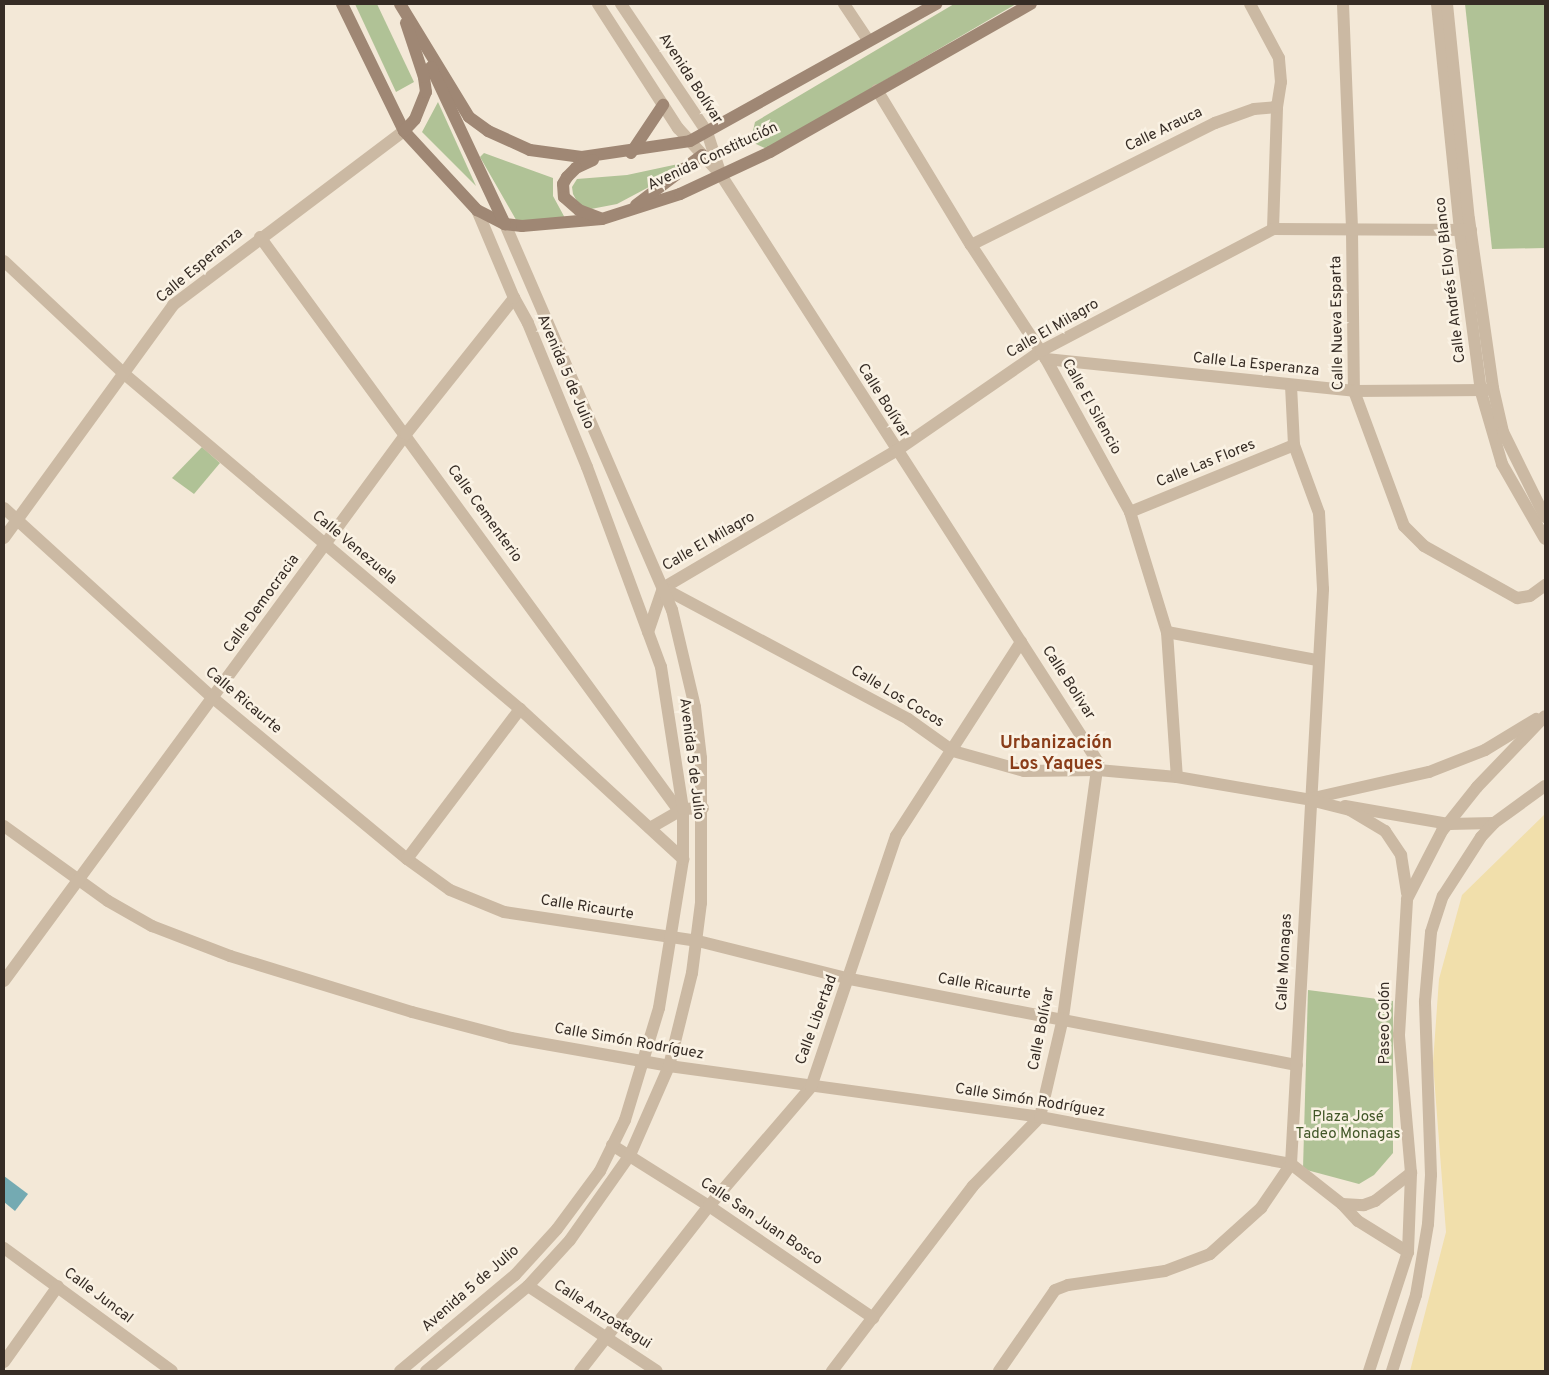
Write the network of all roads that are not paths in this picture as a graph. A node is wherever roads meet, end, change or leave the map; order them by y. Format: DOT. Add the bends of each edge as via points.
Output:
graph roads {
  1 [pos="342,4"];
  2 [pos="598,4"];
  3 [pos="621,4"];
  4 [pos="844,4"];
  5 [pos="936,4"];
  6 [pos="1031,4"];
  7 [pos="1250,4"];
  8 [pos="1342,4"];
  9 [pos="1437,4"];
  10 [pos="1447,4"];
  11 [pos="401,5"];
  12 [pos="868,40"];
  13 [pos="1451,80"];
  14 [pos="877,90"];
  15 [pos="663,105"];
  16 [pos="1277,107"];
  17 [pos="404,131"];
  18 [pos="707,132"];
  19 [pos="690,141"];
  20 [pos="625,153"];
  21 [pos="702,155"];
  22 [pos="721,175"];
  23 [pos="477,210"];
  24 [pos="626,213"];
  25 [pos="602,219"];
  26 [pos="505,224"];
  27 [pos="1273,229"];
  28 [pos="1466,231"];
  29 [pos="1352,232"];
  30 [pos="260,237"];
  31 [pos="971,244"];
  32 [pos="4,262"];
  33 [pos="514,298"];
  34 [pos="1044,355"];
  35 [pos="122,372"];
  36 [pos="1291,386"];
  37 [pos="1487,390"];
  38 [pos="1354,391"];
  39 [pos="406,434"];
  40 [pos="1294,445"];
  41 [pos="896,451"];
  42 [pos="4,508"];
  43 [pos="1130,512"];
  44 [pos="1545,517"];
  45 [pos="17,520"];
  46 [pos="4,538"];
  47 [pos="1545,539"];
  48 [pos="324,546"];
  49 [pos="1545,585"];
  50 [pos="663,588"];
  51 [pos="648,632"];
  52 [pos="1167,632"];
  53 [pos="1021,642"];
  54 [pos="1317,660"];
  55 [pos="213,698"];
  56 [pos="520,709"];
  57 [pos="1545,715"];
  58 [pos="953,751"];
  59 [pos="1098,770"];
  60 [pos="1177,777"];
  61 [pos="1545,786"];
  62 [pos="1309,799"];
  63 [pos="703,808"];
  64 [pos="681,810"];
  65 [pos="1494,823"];
  66 [pos="1449,824"];
  67 [pos="4,826"];
  68 [pos="650,828"];
  69 [pos="407,859"];
  70 [pos="684,859"];
  71 [pos="76,880"];
  72 [pos="1407,899"];
  73 [pos="672,937"];
  74 [pos="698,941"];
  75 [pos="850,979"];
  76 [pos="4,981"];
  77 [pos="1063,1018"];
  78 [pos="643,1062"];
  79 [pos="1297,1065"];
  80 [pos="669,1066"];
  81 [pos="811,1087"];
  82 [pos="1040,1117"];
  83 [pos="612,1145"];
  84 [pos="630,1155"];
  85 [pos="1291,1164"];
  86 [pos="1411,1173"];
  87 [pos="1342,1204"];
  88 [pos="709,1206"];
  89 [pos="4,1248"];
  90 [pos="1408,1252"];
  91 [pos="58,1286"];
  92 [pos="528,1286"];
  93 [pos="872,1318"];
  94 [pos="607,1335"];
  95 [pos="4,1362"];
  96 [pos="172,1371"];
  97 [pos="400,1371"];
  98 [pos="426,1371"];
  99 [pos="580,1371"];
  100 [pos="657,1371"];
  101 [pos="832,1371"];
  102 [pos="999,1371"];
  103 [pos="1369,1371"];
  104 [pos="1392,1371"];
  1 -- 17 [label="main road, Avenida Constitución"];
  2 -- 15 [label="street"];
  3 -- 18 [label="street, Avenida Bolívar"];
  4 -- 12 [label="street"];
  5 -- 12 [label="main road, Avenida Constitución"];
  6 -- 14 [label="main road, Avenida Constitución"];
  7 -- 16 [label="street" via="1279,58"];
  8 -- 29 [label="street, Calle Nueva Esparta"];
  9 -- 13 [label="street, Calle Andrés Eloy Blanco"];
  10 -- 13 [label="street, Calle Andrés Eloy Blanco"];
  11 -- 17 [label="main road" via="426,92 415,119"];
  11 -- 20 [label="main road, Avenida Constitución" via="469,117 488,131 552,155 582,157"];
  11 -- 26 [label="main road"];
  12 -- 18 [label="main road, Avenida Constitución"];
  13 -- 28 [label="street, Calle Andrés Eloy Blanco"];
  14 -- 22 [label="main road, Avenida Constitución" via="770,152"];
  14 -- 31 [label="street, Calle El Silencio"];
  15 -- 19 [label="street"];
  15 -- 20 [label="main road"];
  16 -- 27 [label="street"];
  16 -- 31 [label="street, Calle Arauca" via="1254,109 1215,123"];
  17 -- 23 [label="main road, Avenida Constitución"];
  17 -- 30 [label="street, Calle Esperanza"];
  18 -- 19 [label="main road, Avenida Constitución"];
  18 -- 22 [label="street, Avenida Bolívar"];
  19 -- 20 [label="main road, Avenida Constitución"];
  19 -- 21 [label="street"];
  20 -- 25 [label="main road" via="576,168 563,184 564,197 569,202"];
  21 -- 22 [label="street"];
  21 -- 24 [label="main road"];
  22 -- 24 [label="main road, Avenida Constitución"];
  22 -- 41 [label="street, Calle Bolívar"];
  23 -- 26 [label="main road, Avenida Constitución"];
  23 -- 33 [label="street, Avenida 5 de Julio"];
  24 -- 25 [label="main road, Avenida Constitución"];
  25 -- 26 [label="main road, Avenida Constitución" via="522,226"];
  26 -- 50 [label="street, Avenida 5 de Julio"];
  27 -- 29 [label="street, Calle El Milagro"];
  27 -- 34 [label="street, Calle El Milagro"];
  28 -- 29 [label="street, Calle El Milagro"];
  28 -- 37 [label="street, Calle Andrés Eloy Blanco"];
  29 -- 38 [label="street, Calle Nueva Esparta"];
  30 -- 35 [label="street, Calle Esperanza" via="173,306"];
  30 -- 39 [label="street, Calle Cementerio"];
  31 -- 34 [label="street, Calle El Silencio"];
  32 -- 35 [label="street, Calle Venezuela"];
  33 -- 39 [label="street, Calle Democracia"];
  33 -- 51 [label="street, Avenida 5 de Julio" via="528,323 586,467"];
  34 -- 36 [label="street, Calle La Esperanza"];
  34 -- 41 [label="street, Calle El Milagro"];
  34 -- 43 [label="street, Calle El Silencio"];
  35 -- 45 [label="street, Calle Esperanza"];
  35 -- 48 [label="street, Calle Venezuela"];
  36 -- 38 [label="street, Calle La Esperanza"];
  36 -- 40 [label="street, Calle Monagas"];
  37 -- 38 [label="street, Calle La Esperanza"];
  37 -- 44 [label="street, Calle Andrés Eloy Blanco" via="1503,432"];
  37 -- 47 [label="street, Calle Andrés Eloy Blanco" via="1502,464"];
  38 -- 49 [label="street, Calle Nueva Esparta" via="1404,526 1424,546 1517,598 1530,596"];
  39 -- 48 [label="street, Calle Democracia"];
  39 -- 64 [label="street, Calle Cementerio"];
  40 -- 43 [label="street, Calle Las Flores"];
  40 -- 54 [label="street, Calle Monagas" via="1313,493 1321,530 1323,588"];
  41 -- 50 [label="street, Calle El Milagro"];
  41 -- 53 [label="street, Calle Bolívar"];
  42 -- 45 [label="street, Calle Ricaurte"];
  43 -- 52 [label="street, Calle El Silencio"];
  45 -- 46 [label="street, Calle Esperanza"];
  45 -- 55 [label="street, Calle Ricaurte"];
  48 -- 55 [label="street, Calle Democracia"];
  48 -- 56 [label="street, Calle Venezuela"];
  50 -- 51 [label="street"];
  50 -- 58 [label="street, Calle Los Cocos" via="908,719"];
  50 -- 63 [label="street, Avenida 5 de Julio" via="672,610 695,708"];
  51 -- 64 [label="street, Avenida 5 de Julio" via="661,667"];
  52 -- 54 [label="street"];
  52 -- 60 [label="street, Calle El Silencio"];
  53 -- 58 [label="street, Calle Libertad"];
  53 -- 59 [label="street, Calle Bolivar" via="1096,756"];
  54 -- 62 [label="street, Calle Monagas"];
  55 -- 69 [label="street, Calle Ricaurte"];
  55 -- 71 [label="street, Calle Democracia"];
  56 -- 68 [label="street, Calle Venezuela"];
  56 -- 69 [label="street"];
  57 -- 62 [label="street" via="1485,750 1429,772"];
  57 -- 66 [label="street, Paseo Colón" via="1477,787"];
  58 -- 59 [label="street, Calle Los Cocos" via="1024,771"];
  58 -- 75 [label="street, Calle Libertad" via="896,836"];
  59 -- 60 [label="street, Calle Los Cocos"];
  59 -- 77 [label="street, Calle Bolívar"];
  60 -- 62 [label="street, Calle Los Cocos"];
  61 -- 65 [label="street"];
  62 -- 66 [label="street"];
  62 -- 72 [label="street" via="1350,810 1385,830 1401,855"];
  62 -- 79 [label="street, Calle Monagas"];
  63 -- 64 [label="street"];
  63 -- 74 [label="street, Avenida 5 de Julio"];
  64 -- 68 [label="street"];
  64 -- 70 [label="street, Avenida 5 de Julio"];
  65 -- 66 [label="street"];
  65 -- 104 [label="street" via="1450,883 1438,908 1428,945 1425,1000 1431,1175 1428,1224 1416,1295"];
  66 -- 72 [label="street, Paseo Colón" via="1427,855"];
  67 -- 71 [label="street, Calle Simón Rodríguez"];
  68 -- 70 [label="street, Calle Venezuela"];
  69 -- 73 [label="street, Calle Ricaurte" via="450,890 504,912"];
  70 -- 73 [label="street, Avenida 5 de Julio"];
  71 -- 76 [label="street, Calle Democracia"];
  71 -- 78 [label="street, Calle Simón Rodríguez" via="152,926 230,956 412,1012 511,1038"];
  72 -- 86 [label="street, Paseo Colón" via="1399,1035"];
  73 -- 74 [label="street, Calle Ricaurte"];
  73 -- 78 [label="street, Avenida 5 de Julio" via="659,1008"];
  74 -- 75 [label="street, Calle Ricaurte"];
  74 -- 80 [label="street, Avenida 5 de Julio"];
  75 -- 77 [label="street, Calle Ricaurte"];
  75 -- 81 [label="street, Calle Libertad"];
  77 -- 79 [label="street, Calle Ricaurte"];
  77 -- 82 [label="street, Calle Bolívar"];
  78 -- 80 [label="street, Calle Simón Rodríguez"];
  78 -- 83 [label="street, Avenida 5 de Julio" via="625,1120"];
  79 -- 85 [label="street, Calle Monagas"];
  80 -- 81 [label="street, Calle Simón Rodríguez"];
  80 -- 84 [label="street, Avenida 5 de Julio"];
  81 -- 82 [label="street, Calle Simón Rodríguez"];
  81 -- 88 [label="street, Calle Libertad"];
  82 -- 85 [label="street, Calle Simón Rodríguez"];
  82 -- 93 [label="street" via="973,1186"];
  83 -- 84 [label="street, Calle San Juan Bosco"];
  83 -- 97 [label="street, Avenida 5 de Julio" via="589,1186 515,1275"];
  84 -- 88 [label="street, Calle San Juan Bosco"];
  84 -- 92 [label="street, Avenida 5 de Julio" via="570,1240"];
  85 -- 87 [label="street"];
  85 -- 102 [label="street" via="1261,1208 1210,1254 1165,1270 1068,1284 1055,1290"];
  86 -- 87 [label="street" via="1375,1201"];
  86 -- 90 [label="street, Paseo Colón"];
  87 -- 90 [label="street" via="1358,1221"];
  88 -- 93 [label="street, Calle San Juan Bosco"];
  88 -- 94 [label="street, Calle Libertad"];
  89 -- 91 [label="street, Calle Juncal"];
  90 -- 103 [label="street, Paseo Colón"];
  91 -- 95 [label="street"];
  91 -- 96 [label="street, Calle Juncal"];
  92 -- 94 [label="street, Calle Anzoategui"];
  92 -- 98 [label="street, Avenida 5 de Julio"];
  93 -- 101 [label="street"];
  94 -- 99 [label="street, Calle Libertad"];
  94 -- 100 [label="street, Calle Anzoategui"];
}
